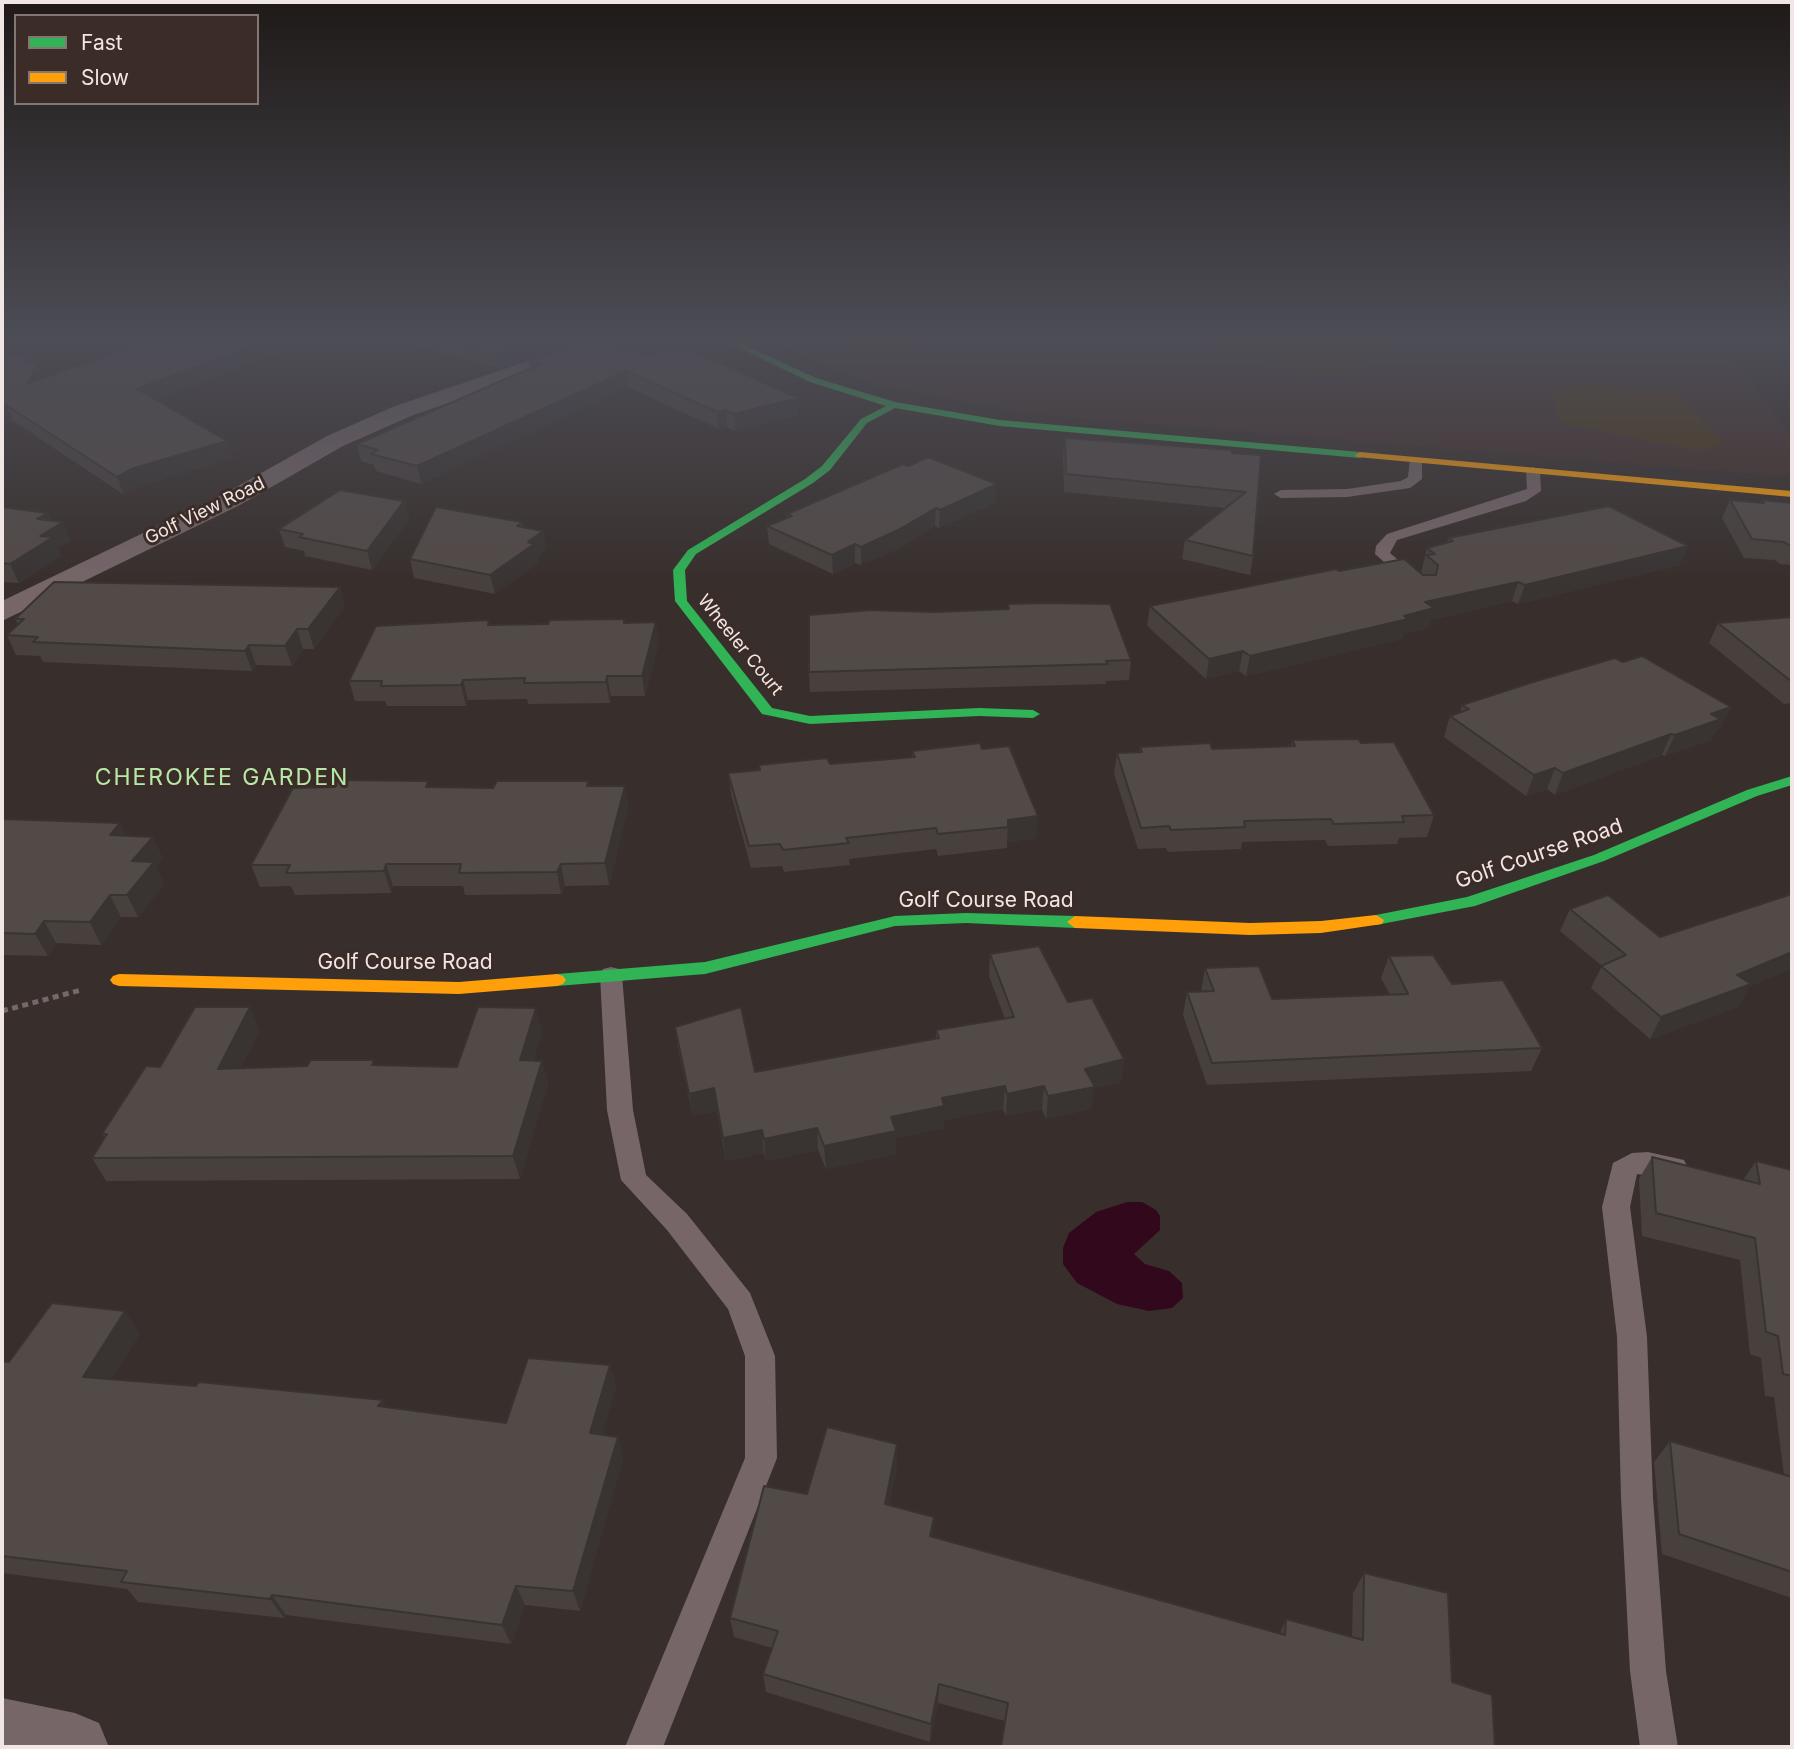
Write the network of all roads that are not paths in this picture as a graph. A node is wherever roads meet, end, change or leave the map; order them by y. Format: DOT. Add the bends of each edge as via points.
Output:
graph roads {
  1 [pos="378,423"];
  2 [pos="863,423"];
  3 [pos="998,423"];
  4 [pos="1415,461"];
  5 [pos="1533,471"];
  6 [pos="1281,494"];
  7 [pos="1792,494"];
  8 [pos="1425,589"];
  9 [pos="2,612"];
  10 [pos="1033,714"];
  11 [pos="1792,780"];
  12 [pos="611,975"];
  13 [pos="119,980"];
  14 [pos="1709,1174"];
  15 [pos="2,1732"];
  16 [pos="75,1747"];
  17 [pos="644,1747"];
  18 [pos="1659,1747"];
  1 -- 9 [label="street, Golf View Road"];
  2 -- 10 [label="street, Wheeler Court" via="826,468 809,481 692,552 679,570 681,601 767,711 810,720"];
  3 -- 4 [label="street"];
  4 -- 5 [label="street"];
  4 -- 6 [label="lane" via="1415,479 1405,485 1347,493"];
  5 -- 7 [label="street"];
  5 -- 8 [label="lane" via="1534,491 1521,499 1392,537 1383,546 1382,554"];
  11 -- 12 [label="street, Golf Course Road" via="1533,882 1401,917 1321,927 1250,929 966,918 895,921 705,968"];
  12 -- 13 [label="street, Golf Course Road" via="459,988"];
  12 -- 17 [label="lane" via="620,1110 634,1180 677,1223 740,1302 760,1356 761,1458"];
  14 -- 18 [label="lane" via="1632,1164 1622,1171 1616,1207 1632,1337 1646,1645"];
  15 -- 16 [label="street"];
}
